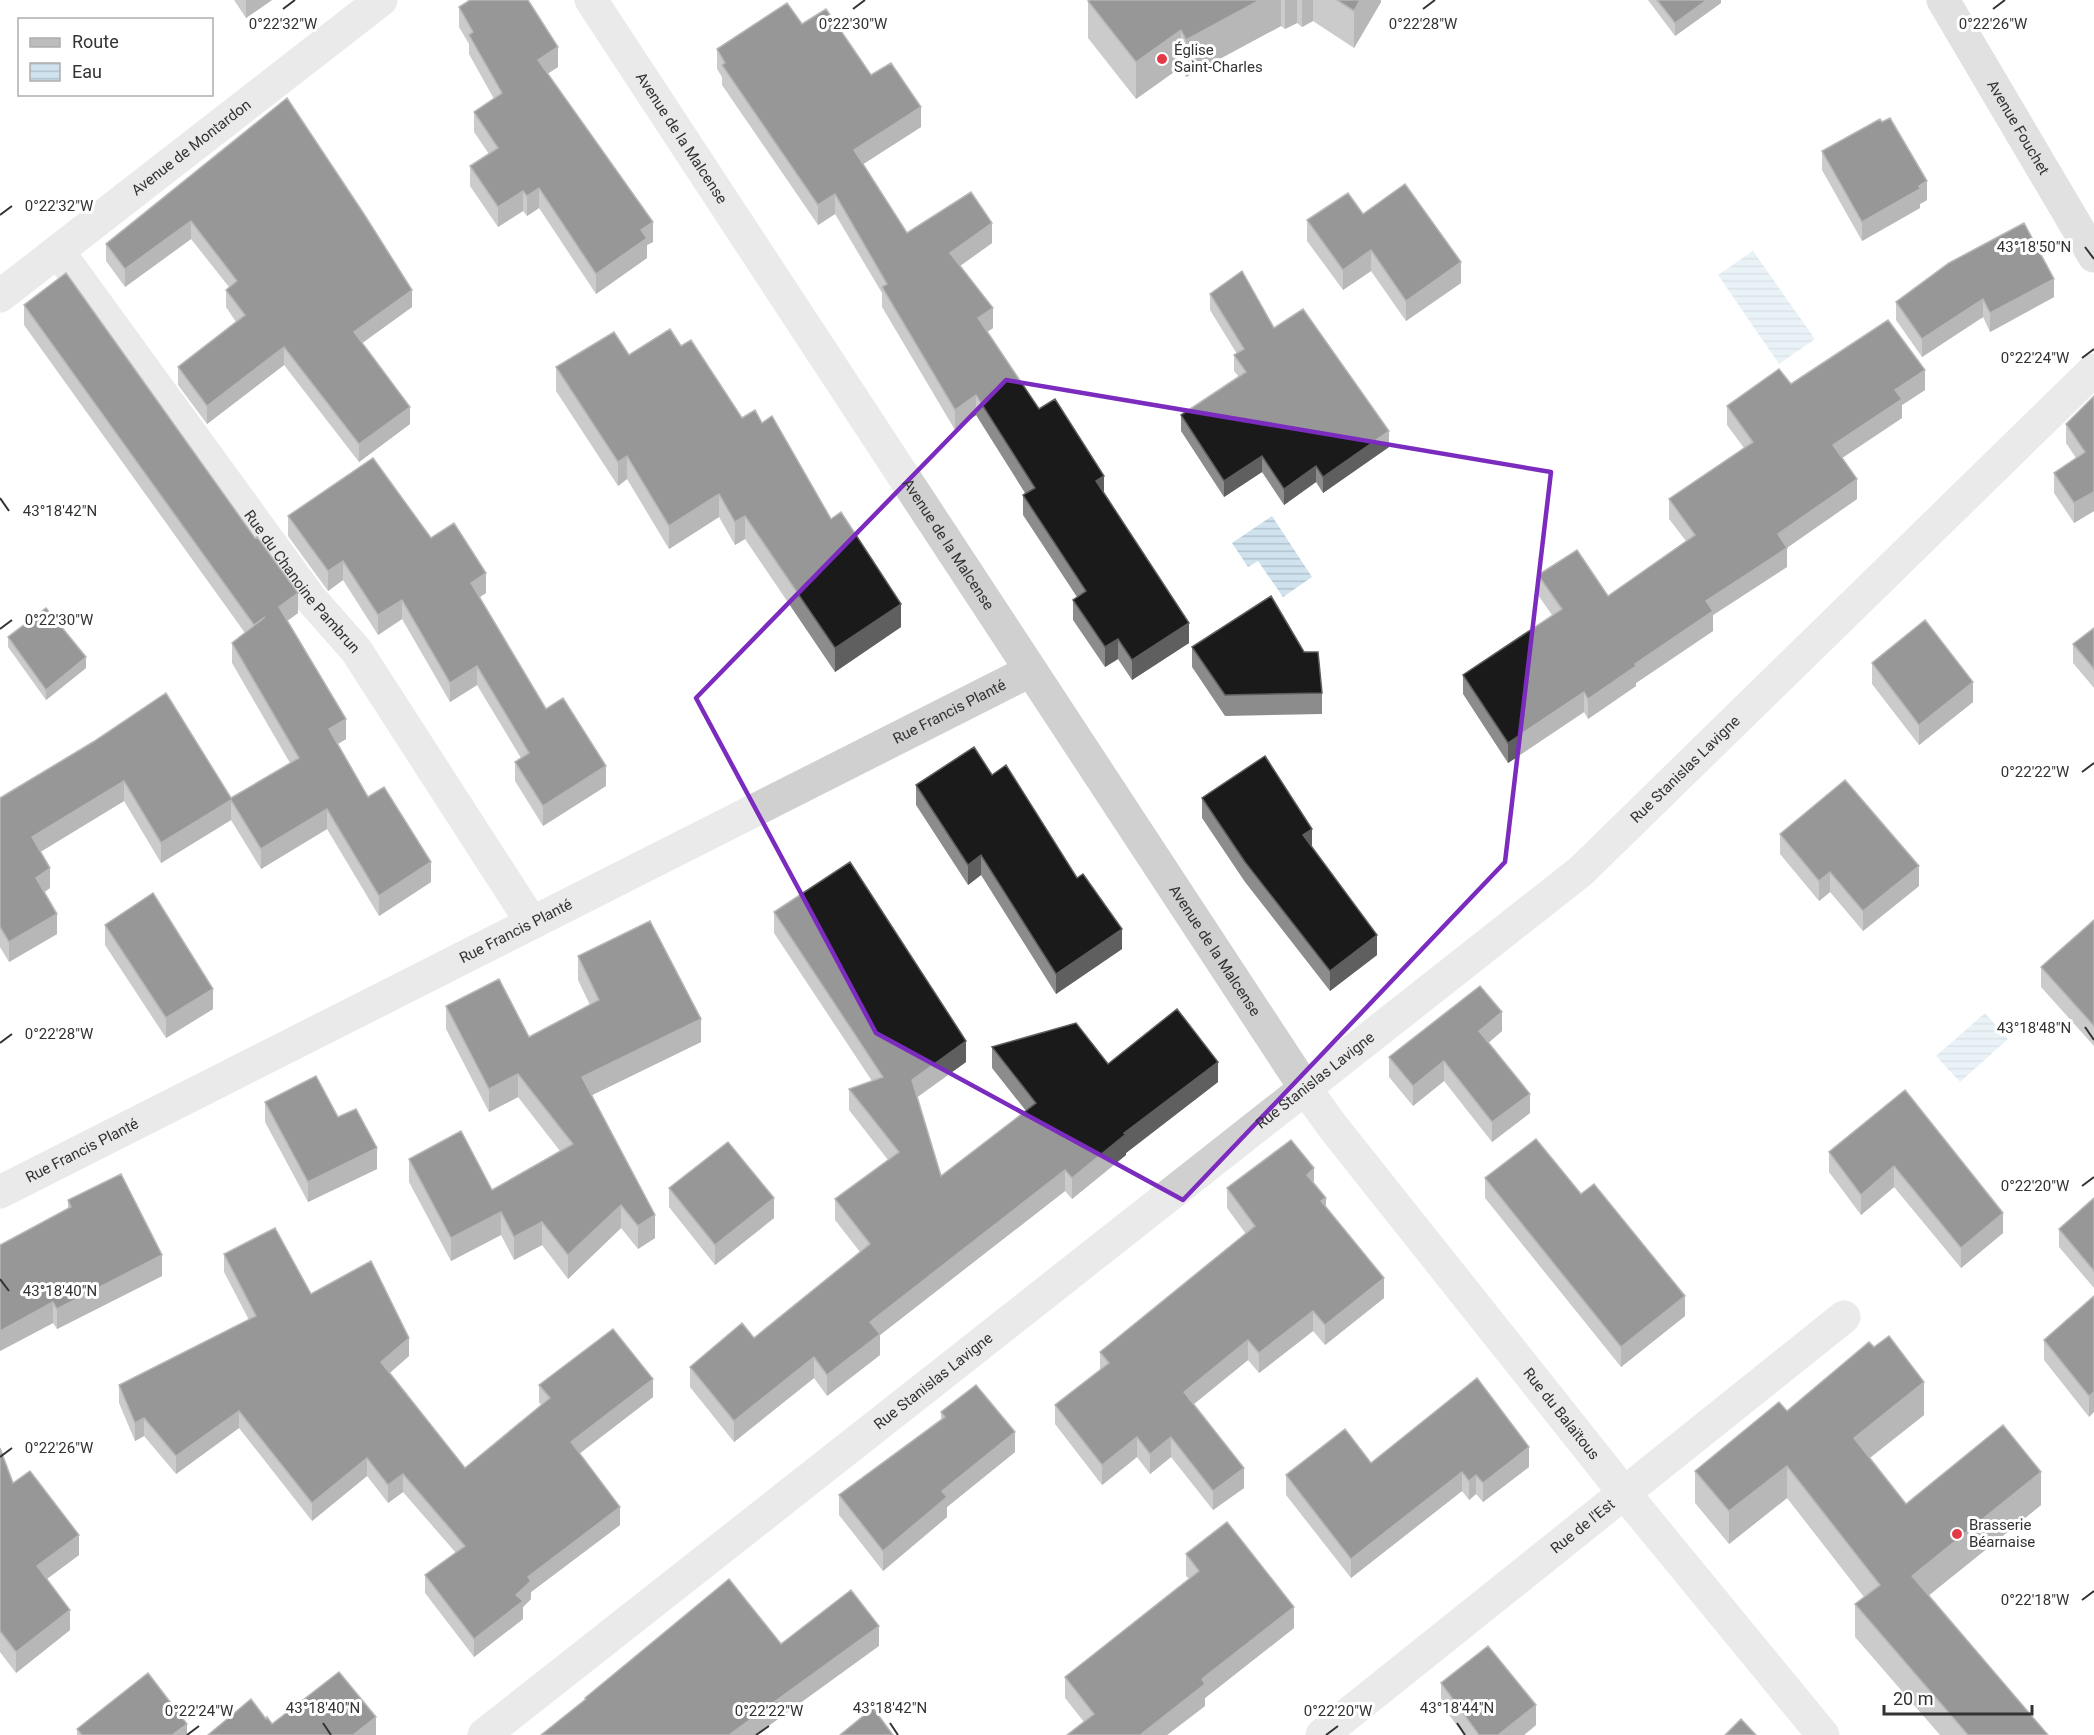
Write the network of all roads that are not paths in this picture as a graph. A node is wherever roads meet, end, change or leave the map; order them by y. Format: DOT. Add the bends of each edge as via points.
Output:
graph roads {
  1 [pos="381,0"];
  2 [pos="591,0"];
  3 [pos="1943,0"];
  4 [pos="58,251"];
  5 [pos="2094,256"];
  6 [pos="0,296"];
  7 [pos="2094,370"];
  8 [pos="1030,670"];
  9 [pos="532,922"];
  10 [pos="1305,1088"];
  11 [pos="0,1192"];
  12 [pos="1844,1317"];
  13 [pos="1625,1494"];
  14 [pos="484,1735"];
  15 [pos="1322,1735"];
  16 [pos="1823,1735"];
  1 -- 4 [label="street, Avenue de Montardon"];
  2 -- 8 [label="street, Avenue de la Malcense"];
  3 -- 5 [label="street, Avenue Fouchet"];
  4 -- 6 [label="street, Avenue de Montardon"];
  4 -- 9 [label="street, Rue du Chanoine Pambrun" via="310,598 356,650"];
  7 -- 10 [label="street, Rue Stanislas Lavigne" via="1581,872"];
  8 -- 9 [label="street, Rue Francis Planté"];
  8 -- 10 [label="street, Avenue de la Malcense"];
  9 -- 11 [label="street, Rue Francis Planté"];
  10 -- 13 [label="street, Rue du Balaïtous"];
  10 -- 14 [label="street, Rue Stanislas Lavigne"];
  12 -- 13 [label="street, Rue de l'Est"];
  13 -- 15 [label="street, Rue de l'Est"];
  13 -- 16 [label="street, Rue du Balaïtous"];
}
